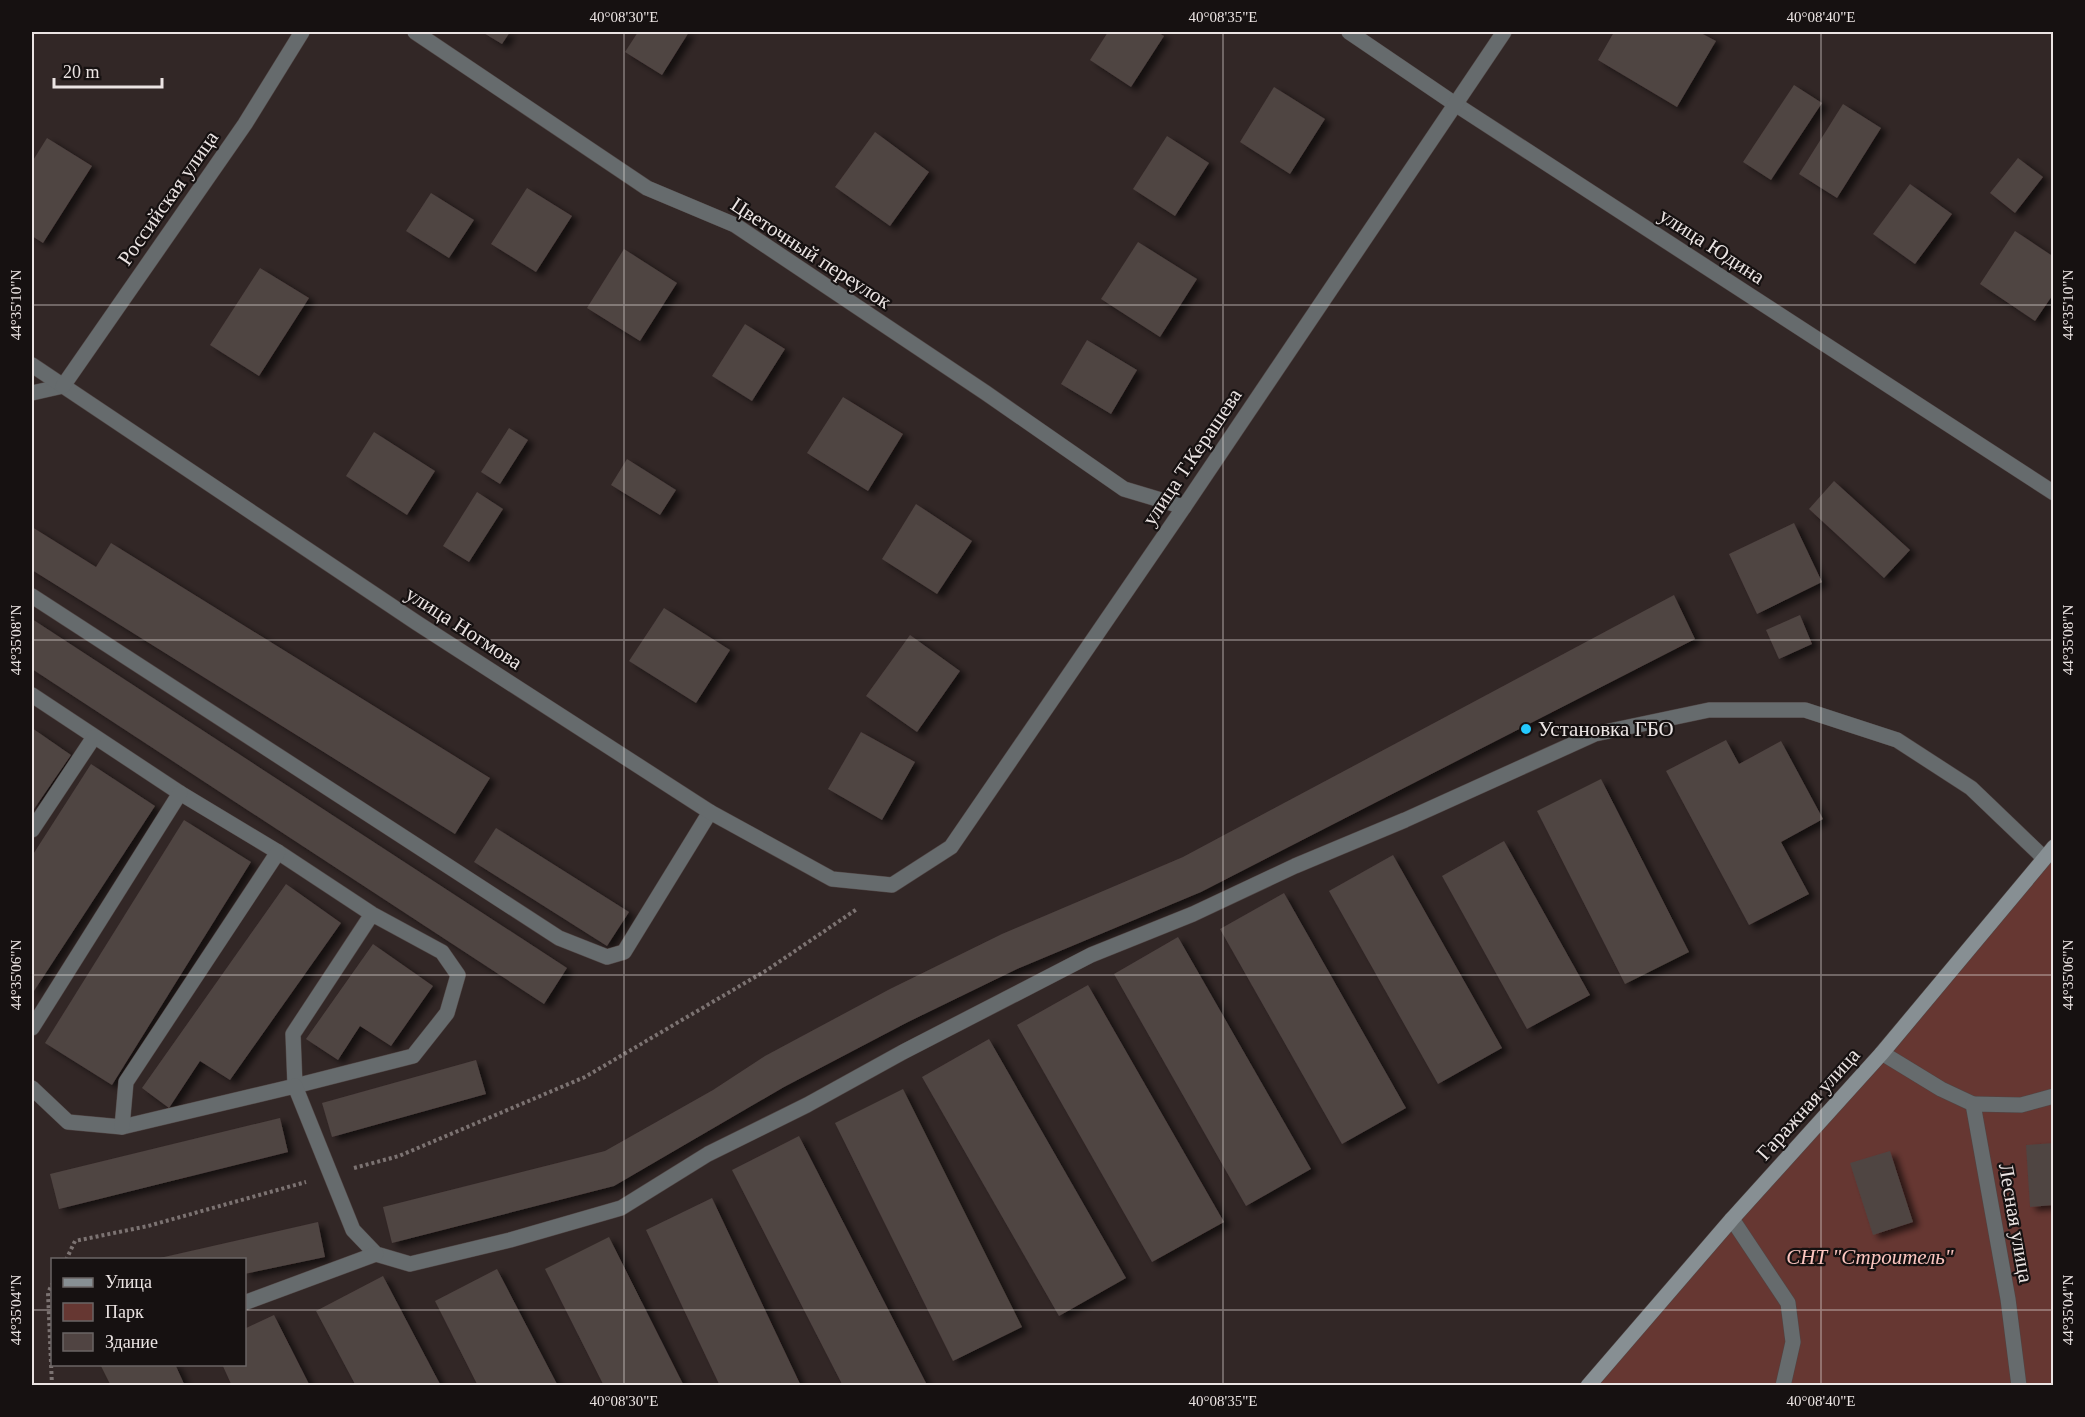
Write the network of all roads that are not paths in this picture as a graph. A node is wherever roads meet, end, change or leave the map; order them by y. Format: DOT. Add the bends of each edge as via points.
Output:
graph roads {
  1 [pos="302,32"];
  2 [pos="415,32"];
  3 [pos="1349,32"];
  4 [pos="1504,32"];
  5 [pos="1455,104"];
  6 [pos="32,365"];
  7 [pos="63,386"];
  8 [pos="32,393"];
  9 [pos="2054,493"];
  10 [pos="1184,507"];
  11 [pos="32,596"];
  12 [pos="32,695"];
  13 [pos="94,736"];
  14 [pos="180,793"];
  15 [pos="710,812"];
  16 [pos="32,830"];
  17 [pos="278,852"];
  18 [pos="2049,852"];
  19 [pos="892,885"];
  20 [pos="372,914"];
  21 [pos="32,1028"];
  22 [pos="1882,1053"];
  23 [pos="295,1086"];
  24 [pos="32,1088"];
  25 [pos="2054,1096"];
  26 [pos="1973,1104"];
  27 [pos="122,1126"];
  28 [pos="1732,1219"];
  29 [pos="376,1254"];
  30 [pos="246,1302"];
  31 [pos="1588,1386"];
  32 [pos="1783,1386"];
  33 [pos="2019,1386"];
  1 -- 7 [label="street, Российская улица" via="245,124"];
  2 -- 10 [label="street, Цветочный переулок" via="647,188 735,225 1124,489"];
  3 -- 5 [label="street, улица Юдина"];
  4 -- 5 [label="street, улица Т.Керашева"];
  5 -- 9 [label="street, улица Юдина"];
  5 -- 10 [label="street, улица Т.Керашева"];
  6 -- 7 [label="street, улица Ногмова"];
  7 -- 8 [label="street"];
  7 -- 15 [label="street, улица Ногмова" via="417,623"];
  10 -- 19 [label="street, улица Т.Керашева" via="951,848"];
  11 -- 15 [label="street" via="559,938 607,957 624,952"];
  12 -- 13 [label="street"];
  13 -- 14 [label="street"];
  13 -- 16 [label="street"];
  14 -- 17 [label="street"];
  14 -- 21 [label="street"];
  15 -- 19 [label="street, улица Ногмова" via="832,879"];
  17 -- 20 [label="street"];
  17 -- 27 [label="street" via="126,1082"];
  18 -- 22 [label="street, Гаражная улица"];
  18 -- 29 [label="street" via="1971,788 1897,740 1805,710 1709,710 1595,734 1192,914 1091,955 807,1106 708,1154 621,1208 410,1264"];
  20 -- 23 [label="street" via="293,1034"];
  20 -- 23 [label="street" via="442,952 458,975 447,1013 413,1056"];
  22 -- 26 [label="street"];
  22 -- 28 [label="street, Гаражная улица"];
  23 -- 27 [label="street"];
  23 -- 29 [label="street" via="353,1230"];
  24 -- 27 [label="street" via="68,1122"];
  25 -- 26 [label="street" via="2021,1105"];
  26 -- 33 [label="street, Лесная улица" via="2008,1299"];
  28 -- 31 [label="street, Гаражная улица"];
  28 -- 32 [label="street" via="1788,1303 1793,1342"];
  29 -- 30 [label="street"];
}
